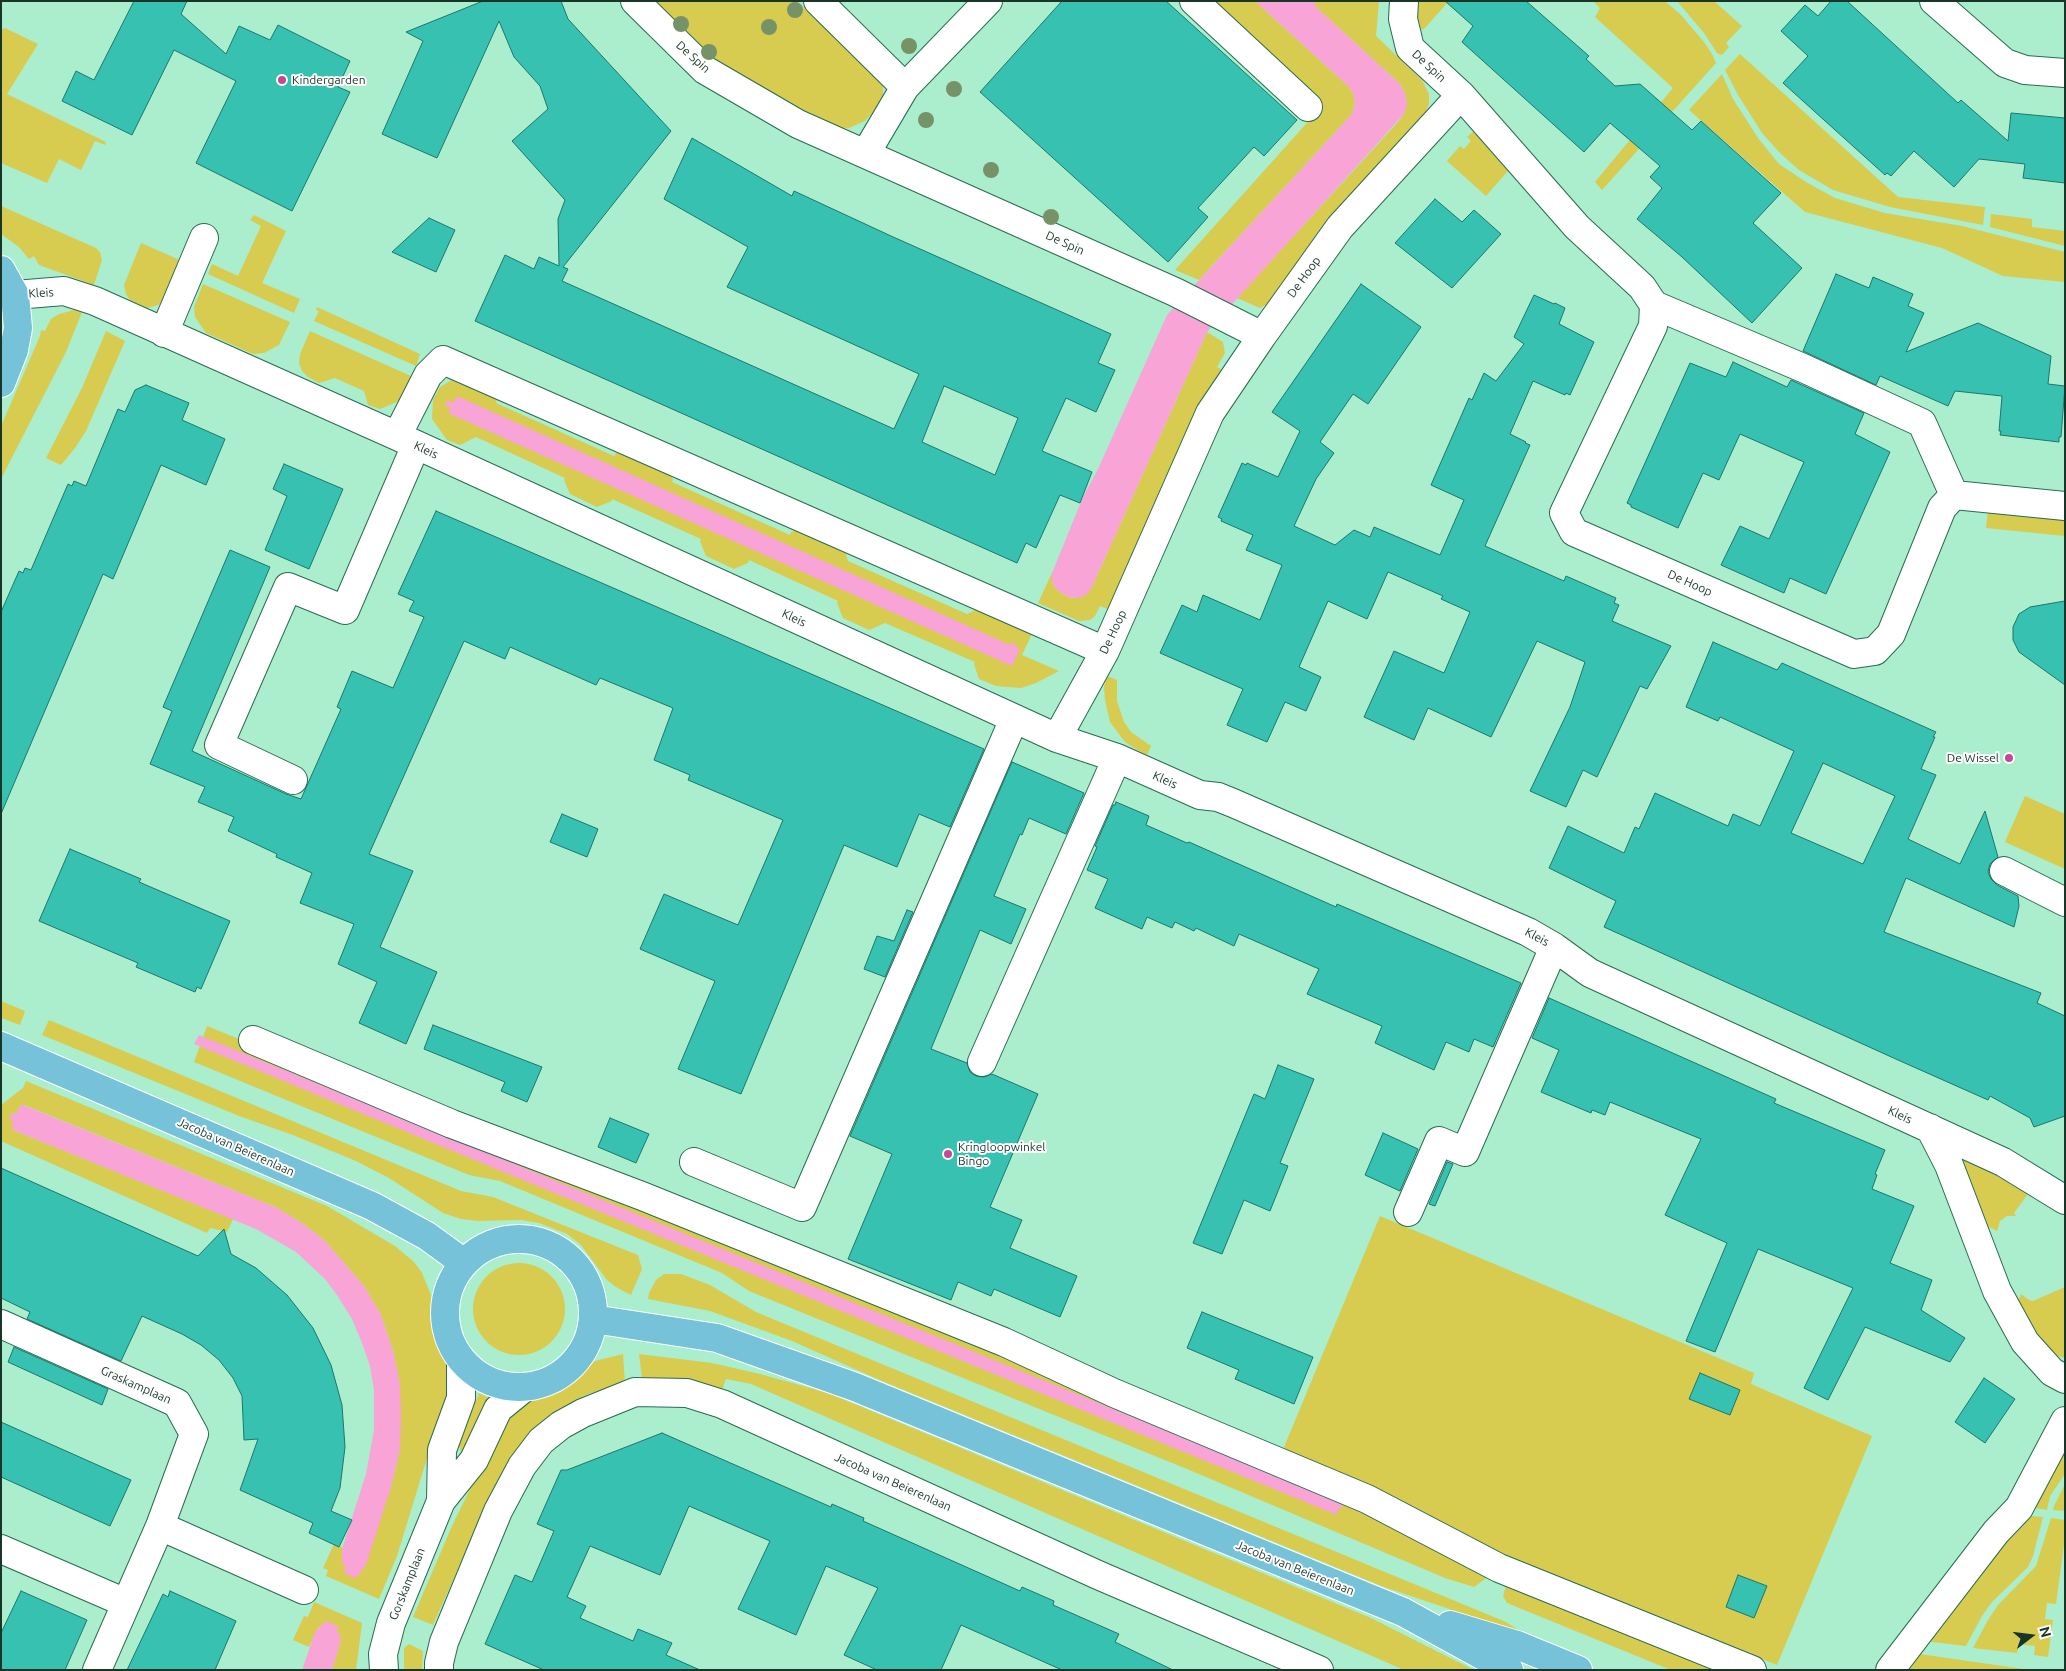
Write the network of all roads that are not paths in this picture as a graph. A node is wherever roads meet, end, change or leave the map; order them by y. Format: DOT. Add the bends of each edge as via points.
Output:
graph roads {
  1 [pos="635,1"];
  2 [pos="818,1"];
  3 [pos="988,1"];
  4 [pos="1194,1"];
  5 [pos="1404,1"];
  6 [pos="1934,1"];
  7 [pos="2065,73"];
  8 [pos="905,87"];
  9 [pos="1461,95"];
  10 [pos="1308,106"];
  11 [pos="866,153"];
  12 [pos="204,238"];
  13 [pos="1,270"];
  14 [pos="15,295"];
  15 [pos="1654,305"];
  16 [pos="164,334"];
  17 [pos="1262,336"];
  18 [pos="1,383"];
  19 [pos="406,441"];
  20 [pos="1954,496"];
  21 [pos="2065,506"];
  22 [pos="1106,651"];
  23 [pos="1014,718"];
  24 [pos="1057,738"];
  25 [pos="1116,758"];
  26 [pos="294,780"];
  27 [pos="2004,871"];
  28 [pos="2065,902"];
  29 [pos="1554,946"];
  30 [pos="253,1040"];
  31 [pos="1,1046"];
  32 [pos="982,1062"];
  33 [pos="1930,1128"];
  34 [pos="694,1162"];
  35 [pos="2065,1200"];
  36 [pos="1408,1212"];
  37 [pos="464,1263"];
  38 [pos="593,1319"];
  39 [pos="1,1324"];
  40 [pos="461,1361"];
  41 [pos="2065,1379"];
  42 [pos="525,1387"];
  43 [pos="2065,1421"];
  44 [pos="441,1501"];
  45 [pos="160,1526"];
  46 [pos="1,1549"];
  47 [pos="304,1590"];
  48 [pos="126,1603"];
  49 [pos="1403,1612"];
  50 [pos="97,1670"];
  51 [pos="384,1670"];
  52 [pos="439,1670"];
  53 [pos="1319,1670"];
  54 [pos="1509,1670"];
  55 [pos="1578,1670"];
  56 [pos="1752,1670"];
  57 [pos="1890,1670"];
  1 -- 11 [label="street, De Spin" via="705,70 798,124"];
  2 -- 8 [label="street"];
  3 -- 8 [label="street"];
  4 -- 10 [label="street"];
  5 -- 9 [label="street, De Spin" via="1403,19 1410,48"];
  6 -- 7 [label="street" via="2005,63 2025,70"];
  8 -- 11 [label="street"];
  9 -- 15 [label="street" via="1576,227 1642,287"];
  9 -- 17 [label="street, De Hoop" via="1340,227"];
  11 -- 17 [label="street, De Spin" via="1175,292"];
  12 -- 16 [label="street"];
  13 -- 14 [label="main road"];
  14 -- 16 [label="street, Kleis" via="64,292 95,301"];
  14 -- 18 [label="main road" via="18,328 14,350"];
  15 -- 20 [label="street" via="1922,423"];
  15 -- 20 [label="street, De Hoop" via="1653,326 1564,513 1574,532 1854,654 1875,651 1891,634 1942,508"];
  16 -- 19 [label="street, Kleis"];
  17 -- 22 [label="street, De Hoop" via="1210,413"];
  19 -- 22 [label="street" via="428,375 443,360"];
  19 -- 23 [label="street, Kleis"];
  19 -- 26 [label="street" via="345,610 288,587 219,745"];
  20 -- 21 [label="street"];
  22 -- 24 [label="street, De Hoop"];
  23 -- 24 [label="street, Kleis"];
  23 -- 34 [label="street" via="802,1207"];
  24 -- 25 [label="street, Kleis"];
  25 -- 29 [label="street, Kleis" via="1200,795 1218,796 1233,802"];
  25 -- 32 [label="street"];
  27 -- 28 [label="street"];
  29 -- 33 [label="street, Kleis" via="1590,973"];
  29 -- 36 [label="street" via="1466,1152 1439,1141"];
  30 -- 56 [label="street" via="452,1124 642,1196 1004,1342 1114,1393 1367,1499 1500,1568"];
  31 -- 37 [label="main road, Jacoba van Beierenlaan" via="372,1206 427,1236"];
  33 -- 35 [label="street, Kleis" via="2003,1162"];
  33 -- 41 [label="street" via="1949,1165 1997,1291 2025,1342 2052,1372"];
  37 -- 38 [label="main road" via="476,1251 502,1239 530,1238 556,1248 582,1274 590,1291"];
  37 -- 40 [label="main road" via="446,1293 444,1316 449,1340"];
  38 -- 42 [label="main road" via="588,1342 576,1362 557,1378"];
  38 -- 49 [label="main road, Jacoba van Beierenlaan" via="717,1338 770,1356 855,1387"];
  39 -- 45 [label="street, Graskamplaan" via="177,1403 194,1434"];
  40 -- 42 [label="main road" via="482,1378 508,1387"];
  40 -- 44 [label="street, Gorskamplaan" via="461,1398 442,1450"];
  42 -- 44 [label="street, Gorskamplaan" via="498,1409 474,1460"];
  43 -- 57 [label="street" via="2019,1508 1996,1532"];
  44 -- 51 [label="street, Gorskamplaan" via="391,1623 383,1654"];
  45 -- 47 [label="street"];
  45 -- 48 [label="street, Graskamplaan"];
  46 -- 48 [label="street"];
  48 -- 50 [label="street, Graskamplaan"];
  49 -- 54 [label="main road, Jacoba van Beierenlaan"];
  49 -- 55 [label="main road, Jacoba van Beierenlaan" via="1518,1644"];
  52 -- 53 [label="street, Jacoba van Beierenlaan" via="444,1642 498,1511 522,1466 541,1442 561,1425 634,1392 687,1393 722,1404"];
}
